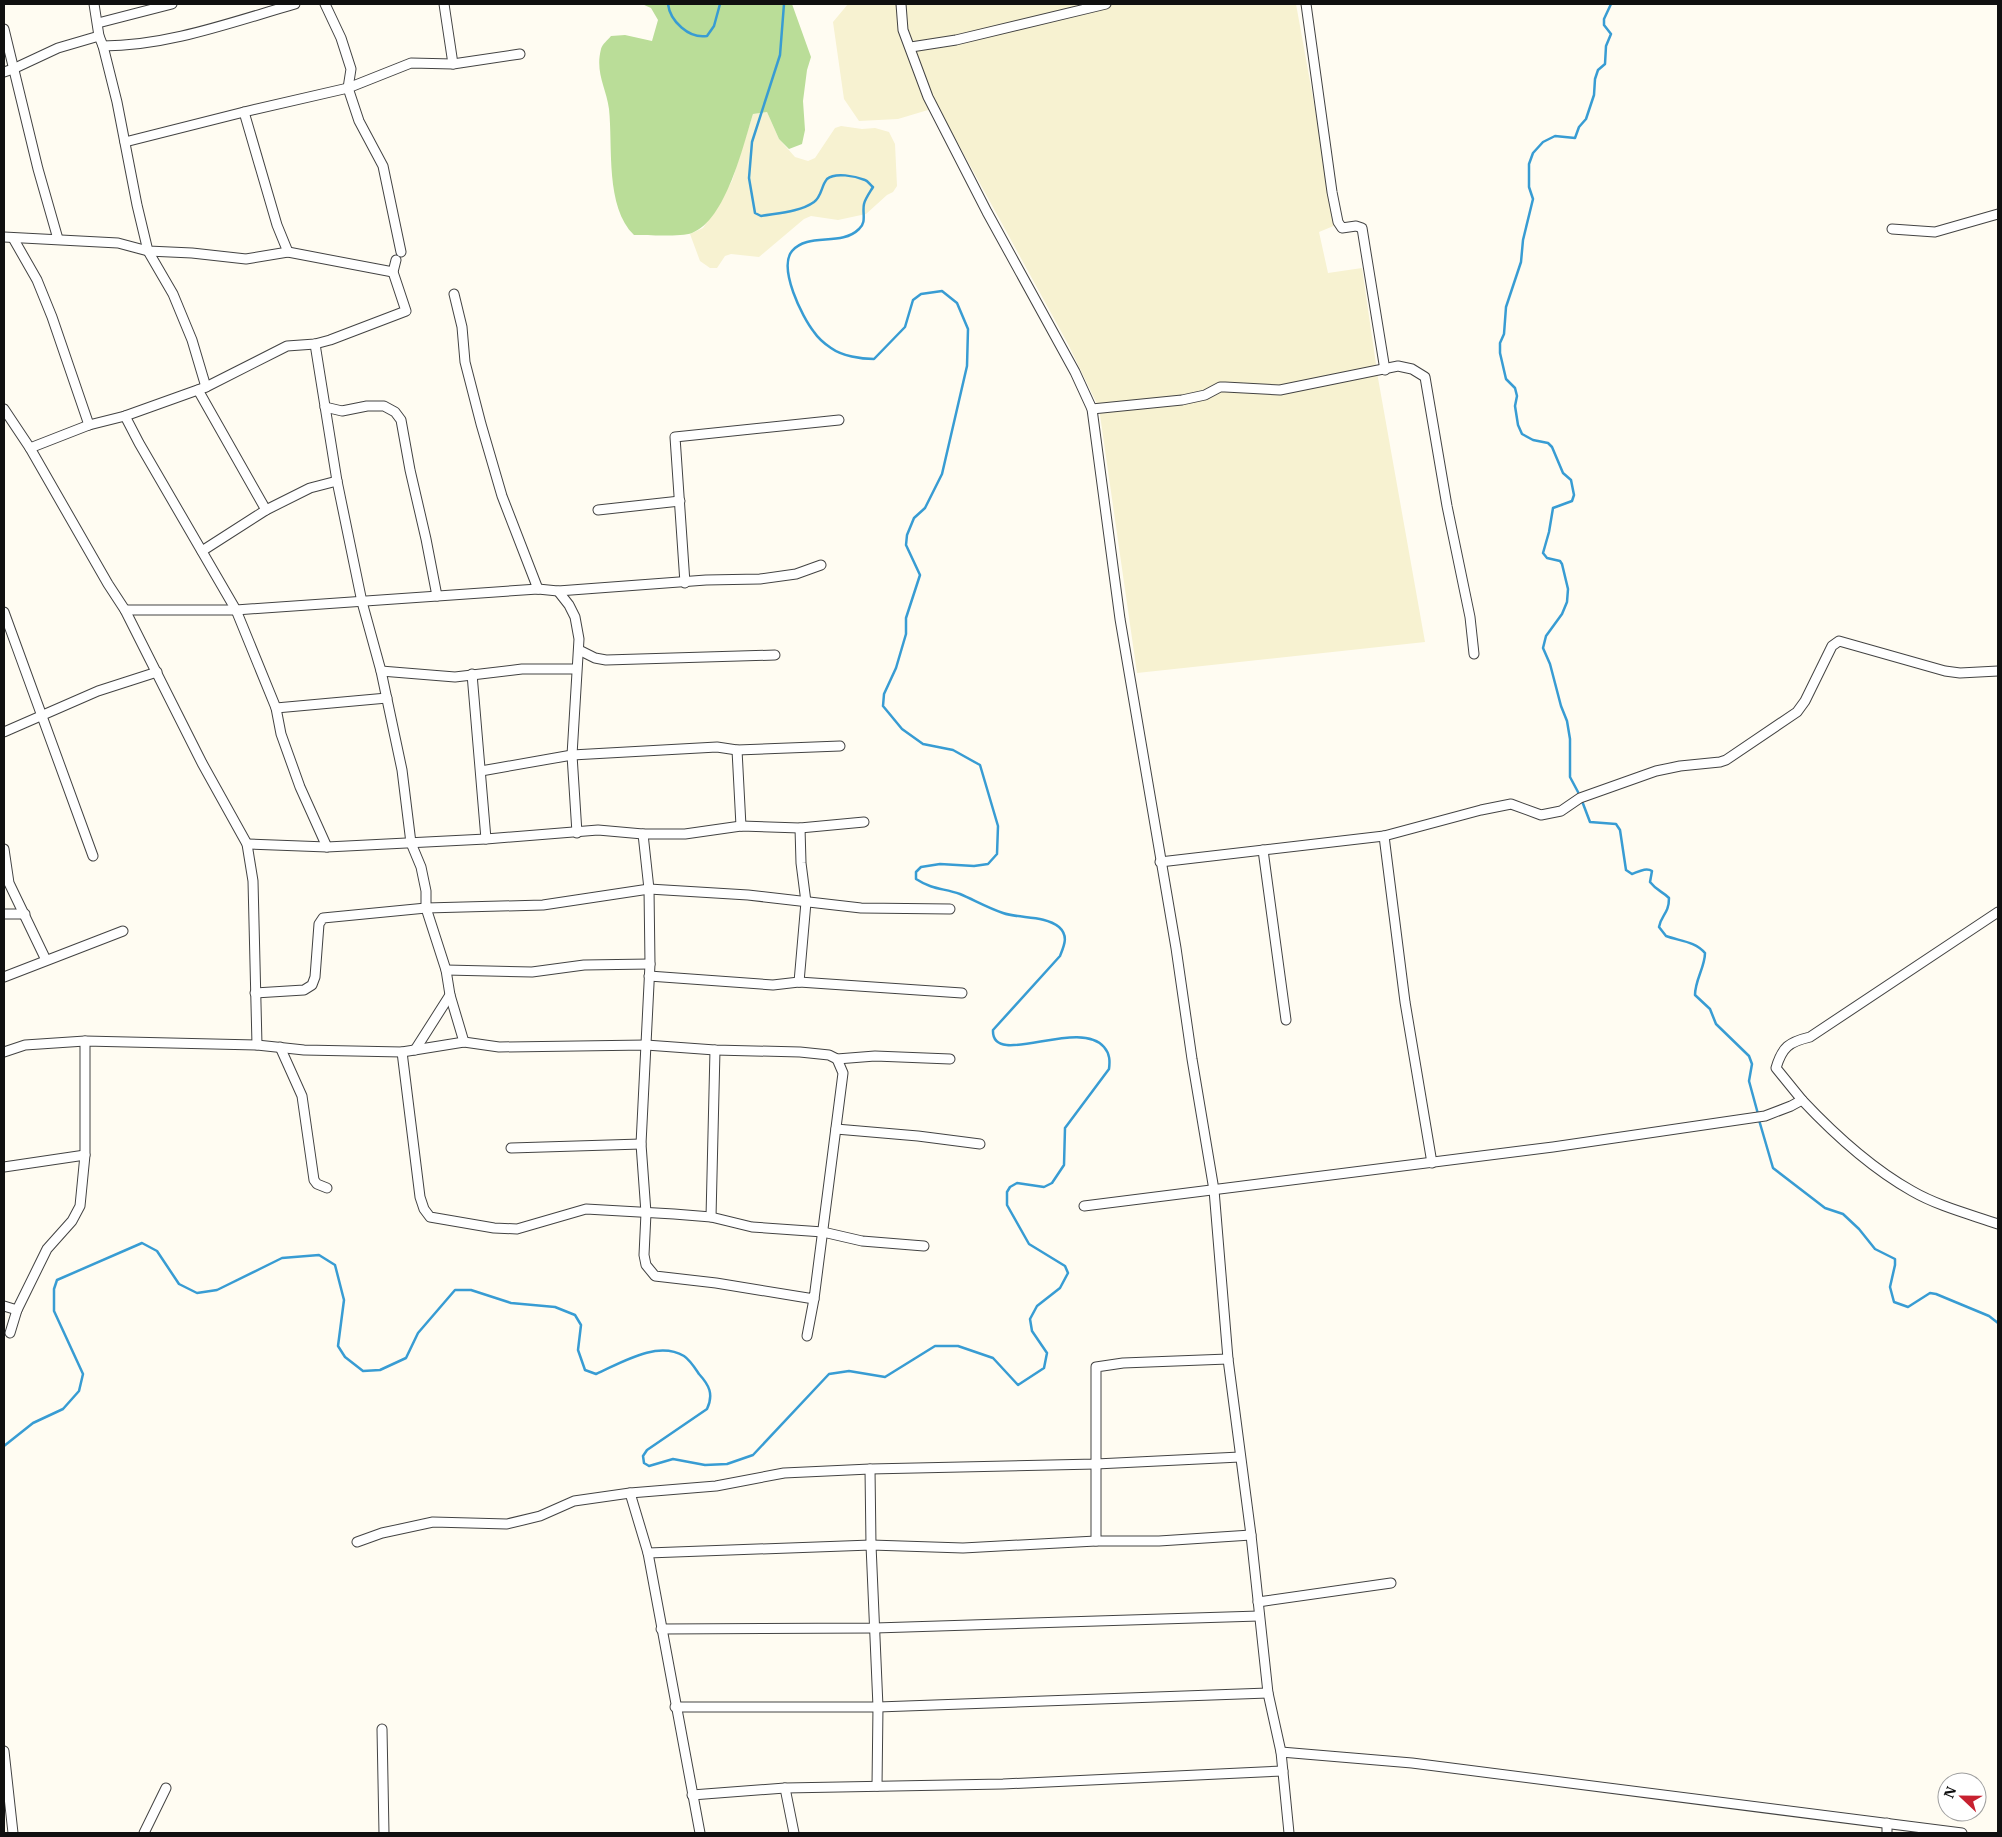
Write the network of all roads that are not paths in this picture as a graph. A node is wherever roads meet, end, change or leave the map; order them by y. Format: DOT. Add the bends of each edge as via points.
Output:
graph roads {
  1 [pos="94,4"];
  2 [pos="172,4"];
  3 [pos="295,4"];
  4 [pos="325,4"];
  5 [pos="444,4"];
  6 [pos="900,4"];
  7 [pos="1106,4"];
  8 [pos="1306,4"];
  9 [pos="98,23"];
  10 [pos="4,30"];
  11 [pos="99,36"];
  12 [pos="103,46"];
  13 [pos="911,47"];
  14 [pos="520,54"];
  15 [pos="452,64"];
  16 [pos="14,69"];
  17 [pos="4,72"];
  18 [pos="348,88"];
  19 [pos="244,112"];
  20 [pos="125,142"];
  21 [pos="1998,214"];
  22 [pos="1892,229"];
  23 [pos="8,237"];
  24 [pos="58,239"];
  25 [pos="148,251"];
  26 [pos="288,252"];
  27 [pos="393,272"];
  28 [pos="454,294"];
  29 [pos="315,344"];
  30 [pos="1385,370"];
  31 [pos="202,389"];
  32 [pos="325,407"];
  33 [pos="4,409"];
  34 [pos="1092,409"];
  35 [pos="125,416"];
  36 [pos="839,420"];
  37 [pos="89,425"];
  38 [pos="30,448"];
  39 [pos="337,481"];
  40 [pos="680,501"];
  41 [pos="266,510"];
  42 [pos="598,510"];
  43 [pos="202,551"];
  44 [pos="821,565"];
  45 [pos="685,583"];
  46 [pos="538,589"];
  47 [pos="558,591"];
  48 [pos="437,596"];
  49 [pos="362,602"];
  50 [pos="125,610"];
  51 [pos="236,610"];
  52 [pos="4,612"];
  53 [pos="579,650"];
  54 [pos="1474,654"];
  55 [pos="775,655"];
  56 [pos="576,669"];
  57 [pos="1998,671"];
  58 [pos="157,672"];
  59 [pos="381,672"];
  60 [pos="472,674"];
  61 [pos="387,698"];
  62 [pos="276,708"];
  63 [pos="41,717"];
  64 [pos="4,732"];
  65 [pos="840,746"];
  66 [pos="737,750"];
  67 [pos="572,755"];
  68 [pos="481,772"];
  69 [pos="864,822"];
  70 [pos="741,826"];
  71 [pos="800,828"];
  72 [pos="577,833"];
  73 [pos="643,834"];
  74 [pos="1384,836"];
  75 [pos="486,839"];
  76 [pos="410,843"];
  77 [pos="247,844"];
  78 [pos="327,847"];
  79 [pos="4,849"];
  80 [pos="1263,850"];
  81 [pos="93,856"];
  82 [pos="1160,862"];
  83 [pos="648,889"];
  84 [pos="806,902"];
  85 [pos="426,908"];
  86 [pos="950,909"];
  87 [pos="1998,912"];
  88 [pos="4,914"];
  89 [pos="25,914"];
  90 [pos="123,931"];
  91 [pos="46,960"];
  92 [pos="650,964"];
  93 [pos="446,970"];
  94 [pos="649,976"];
  95 [pos="4,977"];
  96 [pos="799,982"];
  97 [pos="255,992"];
  98 [pos="962,993"];
  99 [pos="450,995"];
  100 [pos="1286,1020"];
  101 [pos="85,1041"];
  102 [pos="464,1042"];
  103 [pos="257,1045"];
  104 [pos="646,1045"];
  105 [pos="280,1047"];
  106 [pos="415,1050"];
  107 [pos="715,1050"];
  108 [pos="4,1052"];
  109 [pos="402,1052"];
  110 [pos="837,1059"];
  111 [pos="950,1059"];
  112 [pos="1802,1100"];
  113 [pos="836,1129"];
  114 [pos="641,1144"];
  115 [pos="980,1144"];
  116 [pos="510,1148"];
  117 [pos="85,1155"];
  118 [pos="1432,1163"];
  119 [pos="4,1167"];
  120 [pos="327,1188"];
  121 [pos="1214,1190"];
  122 [pos="1084,1206"];
  123 [pos="646,1213"];
  124 [pos="710,1217"];
  125 [pos="1998,1224"];
  126 [pos="823,1232"];
  127 [pos="924,1246"];
  128 [pos="814,1299"];
  129 [pos="4,1306"];
  130 [pos="17,1310"];
  131 [pos="10,1333"];
  132 [pos="806,1336"];
  133 [pos="1228,1359"];
  134 [pos="1240,1457"];
  135 [pos="1096,1464"];
  136 [pos="870,1469"];
  137 [pos="630,1492"];
  138 [pos="1251,1535"];
  139 [pos="1096,1541"];
  140 [pos="357,1542"];
  141 [pos="871,1545"];
  142 [pos="648,1553"];
  143 [pos="1391,1583"];
  144 [pos="1258,1602"];
  145 [pos="1259,1616"];
  146 [pos="875,1628"];
  147 [pos="661,1629"];
  148 [pos="1268,1693"];
  149 [pos="675,1707"];
  150 [pos="878,1707"];
  151 [pos="382,1728"];
  152 [pos="4,1751"];
  153 [pos="1281,1752"];
  154 [pos="1283,1771"];
  155 [pos="877,1786"];
  156 [pos="166,1788"];
  157 [pos="785,1788"];
  158 [pos="5,1794"];
  159 [pos="692,1796"];
  160 [pos="1888,1823"];
  161 [pos="13,1833"];
  162 [pos="144,1833"];
  163 [pos="384,1833"];
  164 [pos="700,1833"];
  165 [pos="794,1833"];
  166 [pos="1289,1833"];
  167 [pos="1887,1833"];
  168 [pos="1962,1833"];
  1 -- 9 [label="street"];
  2 -- 9 [label="street"];
  3 -- 12 [label="street" via="180,37 130,46"];
  4 -- 18 [label="street" via="351,69"];
  5 -- 15 [label="street"];
  6 -- 13 [label="street" via="904,30"];
  7 -- 13 [label="street" via="956,40"];
  8 -- 30 [label="street" via="1338,222 1342,228 1362,228"];
  9 -- 11 [label="street"];
  10 -- 16 [label="street"];
  11 -- 12 [label="street"];
  11 -- 16 [label="street" via="58,48"];
  12 -- 20 [label="street"];
  13 -- 34 [label="street" via="928,97"];
  14 -- 15 [label="street"];
  15 -- 18 [label="street" via="411,63"];
  16 -- 17 [label="street"];
  16 -- 24 [label="street"];
  18 -- 19 [label="street"];
  18 -- 27 [label="street" via="359,121 383,166 398,256"];
  19 -- 20 [label="street"];
  19 -- 26 [label="street"];
  20 -- 25 [label="street"];
  21 -- 22 [label="street" via="1935,232"];
  23 -- 24 [label="street"];
  23 -- 37 [label="street" via="37,280"];
  24 -- 25 [label="street" via="118,243"];
  25 -- 26 [label="street" via="246,259"];
  25 -- 31 [label="street" via="173,294 192,340"];
  26 -- 27 [label="street"];
  27 -- 29 [label="street" via="406,311"];
  28 -- 46 [label="street" via="462,327 465,362 481,424 502,496"];
  29 -- 31 [label="street" via="287,346"];
  29 -- 32 [label="street"];
  30 -- 34 [label="street" via="1280,390 1220,387 1205,395 1182,400"];
  30 -- 54 [label="street" via="1398,366 1412,369 1425,378 1470,617"];
  31 -- 35 [label="street"];
  31 -- 41 [label="street"];
  32 -- 39 [label="street"];
  32 -- 48 [label="street" via="342,411 384,406 401,420"];
  33 -- 38 [label="street"];
  34 -- 82 [label="street" via="1120,619"];
  35 -- 37 [label="street"];
  35 -- 43 [label="street"];
  36 -- 40 [label="street" via="675,437"];
  37 -- 38 [label="street"];
  38 -- 50 [label="street"];
  39 -- 41 [label="street" via="310,488"];
  39 -- 49 [label="street"];
  40 -- 42 [label="street"];
  40 -- 45 [label="street"];
  41 -- 43 [label="street"];
  43 -- 51 [label="street"];
  44 -- 45 [label="street" via="796,574 760,579"];
  45 -- 47 [label="street"];
  46 -- 47 [label="street"];
  46 -- 48 [label="street"];
  47 -- 53 [label="street" via="575,617"];
  48 -- 49 [label="street"];
  49 -- 51 [label="street"];
  49 -- 59 [label="street"];
  50 -- 51 [label="street"];
  50 -- 58 [label="street"];
  51 -- 62 [label="street"];
  52 -- 63 [label="street"];
  53 -- 55 [label="street" via="606,660"];
  53 -- 56 [label="street"];
  56 -- 60 [label="street" via="522,669"];
  56 -- 67 [label="street"];
  57 -- 74 [label="street" via="1945,671 1839,641 1832,646 1802,707 1726,760 1656,771 1580,798 1561,811 1541,815 1511,804"];
  58 -- 63 [label="street" via="98,691"];
  58 -- 77 [label="street"];
  59 -- 60 [label="street" via="455,677"];
  59 -- 61 [label="street"];
  60 -- 68 [label="street"];
  61 -- 62 [label="street"];
  61 -- 76 [label="street" via="402,770"];
  62 -- 78 [label="street" via="281,734 300,788"];
  63 -- 64 [label="street"];
  63 -- 81 [label="street"];
  65 -- 66 [label="street"];
  66 -- 67 [label="street" via="717,747"];
  66 -- 70 [label="street"];
  67 -- 68 [label="street"];
  67 -- 72 [label="street"];
  68 -- 75 [label="street"];
  69 -- 71 [label="street"];
  70 -- 71 [label="street"];
  70 -- 73 [label="street" via="695,834"];
  71 -- 84 [label="street"];
  72 -- 73 [label="street" via="604,830"];
  72 -- 75 [label="street"];
  73 -- 83 [label="street"];
  74 -- 80 [label="street"];
  74 -- 118 [label="street" via="1405,1002"];
  75 -- 76 [label="street"];
  76 -- 78 [label="street"];
  76 -- 85 [label="street" via="421,867"];
  77 -- 78 [label="street"];
  77 -- 97 [label="street" via="252,880"];
  79 -- 89 [label="street" via="9,883"];
  80 -- 82 [label="street"];
  80 -- 100 [label="street"];
  82 -- 121 [label="street"];
  83 -- 84 [label="street"];
  83 -- 85 [label="street" via="543,905"];
  83 -- 92 [label="street"];
  84 -- 86 [label="street" via="861,908"];
  84 -- 96 [label="street"];
  85 -- 93 [label="street"];
  85 -- 97 [label="street" via="323,918 319,924 312,986 304,990"];
  87 -- 112 [label="street" via="1810,1037 1793,1041 1780,1053 1776,1068"];
  88 -- 89 [label="street"];
  89 -- 91 [label="street"];
  90 -- 91 [label="street"];
  91 -- 95 [label="street"];
  92 -- 93 [label="street" via="584,965 532,972"];
  92 -- 94 [label="street"];
  93 -- 99 [label="street"];
  94 -- 96 [label="street" via="773,985"];
  94 -- 104 [label="street"];
  96 -- 98 [label="street"];
  97 -- 103 [label="street"];
  99 -- 102 [label="street"];
  99 -- 106 [label="street"];
  101 -- 103 [label="street"];
  101 -- 108 [label="street" via="25,1045"];
  101 -- 117 [label="street"];
  102 -- 104 [label="street" via="500,1047"];
  102 -- 106 [label="street"];
  103 -- 105 [label="street"];
  104 -- 107 [label="street"];
  104 -- 114 [label="street"];
  105 -- 109 [label="street"];
  105 -- 120 [label="street" via="302,1096 314,1180"];
  106 -- 109 [label="street"];
  107 -- 110 [label="street" via="800,1052"];
  107 -- 124 [label="street"];
  109 -- 123 [label="street" via="420,1197 430,1217 517,1229 586,1210"];
  110 -- 111 [label="street" via="875,1056"];
  110 -- 113 [label="street" via="843,1073"];
  112 -- 118 [label="street" via="1764,1116"];
  112 -- 125 [label="street" via="1881,1171 1913,1192"];
  113 -- 115 [label="street"];
  113 -- 126 [label="street"];
  114 -- 116 [label="street"];
  114 -- 123 [label="street"];
  117 -- 119 [label="street"];
  117 -- 130 [label="street" via="80,1206 72,1221 47,1249"];
  118 -- 121 [label="street"];
  121 -- 122 [label="street"];
  121 -- 133 [label="street"];
  123 -- 124 [label="street"];
  123 -- 128 [label="street" via="644,1255 646,1265 655,1276"];
  124 -- 126 [label="street" via="752,1227"];
  126 -- 127 [label="street" via="862,1242"];
  126 -- 128 [label="street"];
  128 -- 132 [label="street"];
  129 -- 130 [label="street"];
  130 -- 131 [label="street"];
  133 -- 134 [label="street"];
  133 -- 135 [label="street" via="1096,1367"];
  134 -- 135 [label="street"];
  134 -- 138 [label="street"];
  135 -- 136 [label="street"];
  135 -- 139 [label="street"];
  136 -- 137 [label="street" via="784,1473 716,1486"];
  136 -- 141 [label="street"];
  137 -- 140 [label="street" via="574,1501 540,1516 507,1524 433,1522"];
  137 -- 142 [label="street"];
  138 -- 139 [label="street"];
  138 -- 144 [label="street"];
  139 -- 141 [label="street" via="963,1548"];
  141 -- 142 [label="street"];
  141 -- 146 [label="street"];
  142 -- 147 [label="street"];
  143 -- 144 [label="street"];
  144 -- 145 [label="street"];
  145 -- 146 [label="street"];
  145 -- 148 [label="street"];
  146 -- 147 [label="street"];
  146 -- 150 [label="street"];
  147 -- 149 [label="street"];
  148 -- 150 [label="street"];
  148 -- 153 [label="street"];
  149 -- 150 [label="street"];
  149 -- 159 [label="street"];
  150 -- 155 [label="street"];
  151 -- 163 [label="street"];
  152 -- 158 [label="street"];
  153 -- 154 [label="street"];
  153 -- 160 [label="street" via="1412,1764"];
  154 -- 155 [label="street" via="1003,1784"];
  154 -- 166 [label="street"];
  155 -- 157 [label="street"];
  156 -- 162 [label="street"];
  157 -- 159 [label="street"];
  157 -- 165 [label="street"];
  158 -- 161 [label="street"];
  159 -- 164 [label="street"];
  160 -- 167 [label="street"];
  160 -- 168 [label="street"];
}
